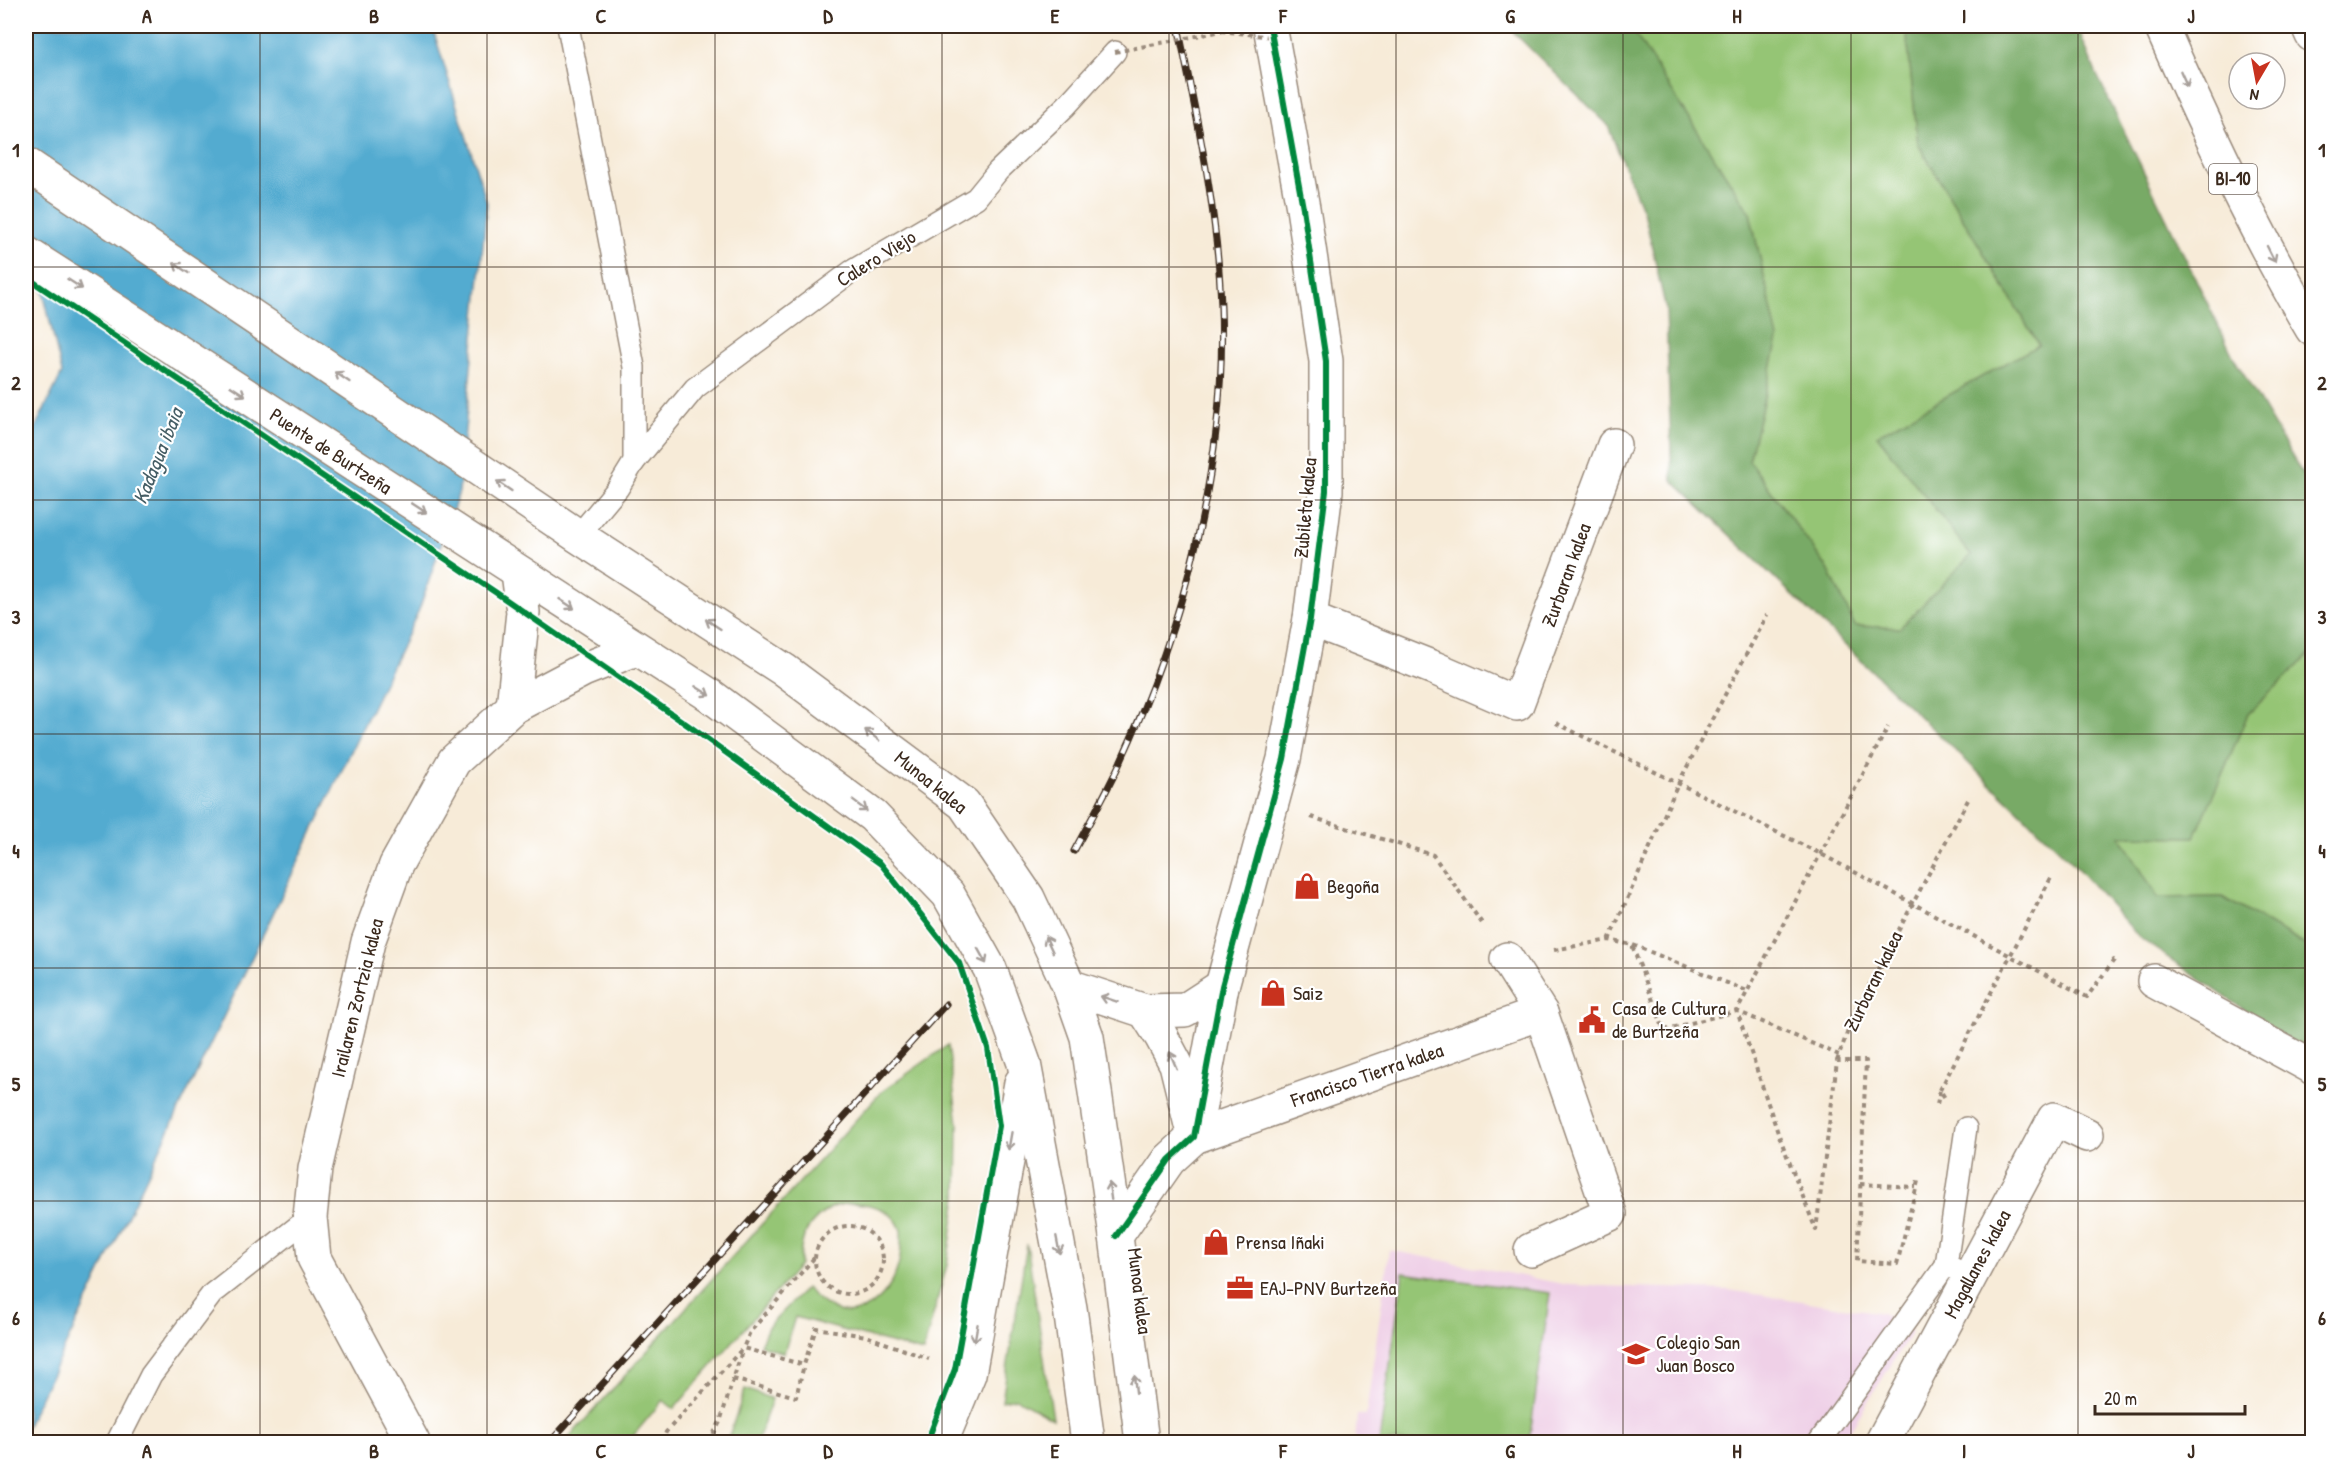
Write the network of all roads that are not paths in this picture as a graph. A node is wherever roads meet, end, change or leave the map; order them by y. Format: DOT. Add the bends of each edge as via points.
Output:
graph roads {
  1 [pos="568,26"];
  2 [pos="2161,26"];
  3 [pos="2308,26"];
  4 [pos="1271,31"];
  5 [pos="2313,35"];
  6 [pos="1115,52"];
  7 [pos="26,164"];
  8 [pos="26,253"];
  9 [pos="2313,329"];
  10 [pos="1614,445"];
  11 [pos="634,462"];
  12 [pos="565,528"];
  13 [pos="518,572"];
  14 [pos="1310,619"];
  15 [pos="636,649"];
  16 [pos="513,707"];
  17 [pos="1508,959"];
  18 [pos="2154,981"];
  19 [pos="1069,986"];
  20 [pos="1222,986"];
  21 [pos="1145,1011"];
  22 [pos="1541,1013"];
  23 [pos="1024,1063"];
  24 [pos="2313,1067"];
  25 [pos="1966,1128"];
  26 [pos="2087,1135"];
  27 [pos="1194,1137"];
  28 [pos="310,1217"];
  29 [pos="1116,1236"];
  30 [pos="1531,1250"];
  31 [pos="1958,1271"];
  32 [pos="117,1443"];
  33 [pos="413,1443"];
  34 [pos="941,1443"];
  35 [pos="1088,1443"];
  36 [pos="1142,1443"];
  37 [pos="1819,1443"];
  38 [pos="1882,1443"];
  1 -- 11 [label="lane" via="634,367"];
  2 -- 9 [label="main road, BI-10, one-way" via="2204,124"];
  3 -- 5 [label="main road"];
  4 -- 14 [label="main road, Zubileta kalea" via="1326,361 1326,491"];
  6 -- 11 [label="lane, Calero Viejo" via="976,198 852,271 695,388"];
  12 -- 7 [label="main road, one-way"];
  8 -- 13 [label="main road, Puente de Burtzeña, one-way"];
  10 -- 14 [label="main road, Zurbaran kalea" via="1517,704"];
  11 -- 12 [label="lane, Calero Viejo" via="618,488"];
  19 -- 12 [label="main road, Munoa kalea, one-way" via="1028,898 964,804 784,670"];
  13 -- 15 [label="main road, Puente de Burtzeña, one-way"];
  13 -- 16 [label="main road" via="523,612"];
  14 -- 20 [label="main road, Zubileta kalea" via="1284,759"];
  15 -- 16 [label="main road, Irailaren Zortzia kalea" via="598,663"];
  15 -- 23 [label="main road, one-way" via="711,696 873,816 948,894 990,969"];
  16 -- 28 [label="main road, Irailaren Zortzia kalea" via="454,761 396,865 368,942 315,1168"];
  17 -- 22 [label="main road"];
  18 -- 24 [label="main road"];
  21 -- 19 [label="main road, one-way"];
  29 -- 19 [label="main road, Munoa kalea, one-way" via="1087,1037"];
  20 -- 21 [label="main road" via="1185,1010"];
  20 -- 27 [label="main road, Zubileta kalea"];
  27 -- 21 [label="main road, one-way" via="1176,1064"];
  22 -- 27 [label="main road, Francisco Tierra kalea"];
  22 -- 30 [label="main road" via="1610,1214"];
  23 -- 34 [label="main road, one-way" via="969,1374"];
  23 -- 35 [label="main road, one-way" via="1070,1308"];
  25 -- 31 [label="lane"];
  26 -- 31 [label="main road, Magallanes kalea" via="2054,1119"];
  27 -- 29 [label="main road" via="1169,1160"];
  28 -- 32 [label="lane" via="212,1294 151,1375"];
  28 -- 33 [label="main road, Irailaren Zortzia kalea" via="314,1258"];
  36 -- 29 [label="main road, Munoa kalea, one-way"];
  31 -- 37 [label="lane"];
  31 -- 38 [label="main road, Magallanes kalea"];
}
